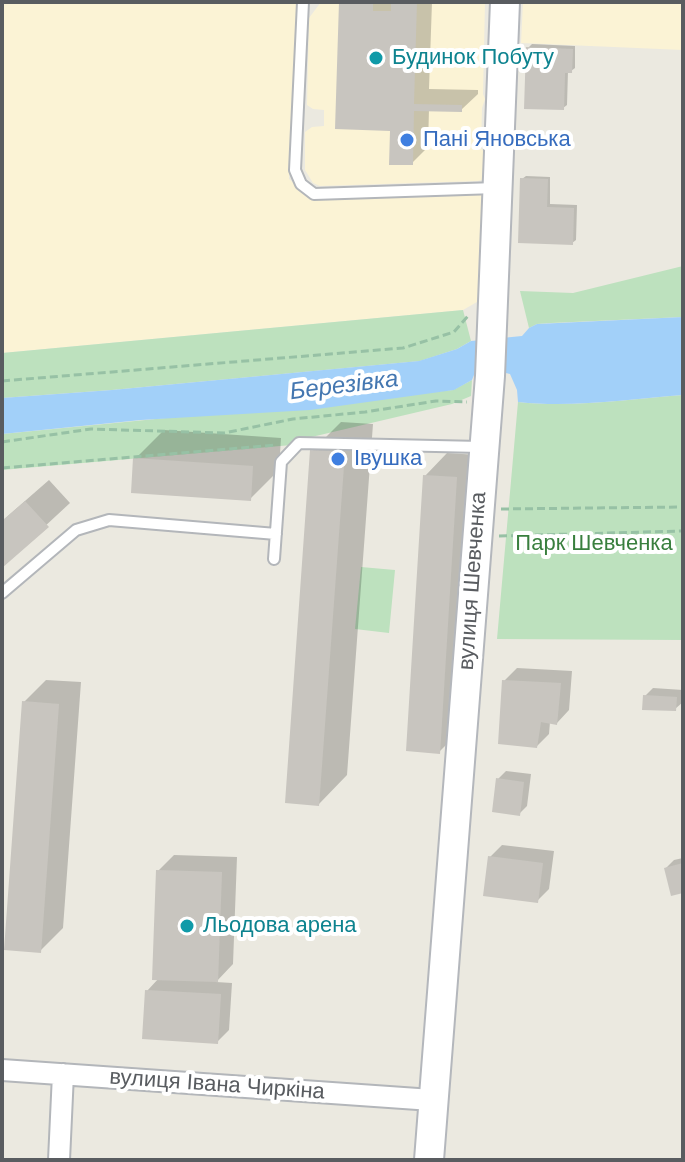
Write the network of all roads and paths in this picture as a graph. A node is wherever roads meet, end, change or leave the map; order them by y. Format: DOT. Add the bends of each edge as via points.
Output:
graph roads {
  1 [pos="303,2"];
  2 [pos="505,2"];
  3 [pos="497,188"];
  4 [pos="481,310"];
  5 [pos="2,381"];
  6 [pos="470,402"];
  7 [pos="2,442"];
  8 [pos="299,443"];
  9 [pos="483,448"];
  10 [pos="2,468"];
  11 [pos="683,507"];
  12 [pos="493,510"];
  13 [pos="683,531"];
  14 [pos="276,534"];
  15 [pos="491,537"];
  16 [pos="274,559"];
  17 [pos="2,593"];
  18 [pos="2,1070"];
  19 [pos="63,1074"];
  20 [pos="432,1100"];
  21 [pos="59,1160"];
  22 [pos="429,1160"];
  1 -- 3 [label="lane" via="295,170 301,184 314,194"];
  2 -- 3 [label="main road, вулиця Шевченка"];
  3 -- 4 [label="main road, вулиця Шевченка"];
  4 -- 5 [label="path" via="454,332 403,348"];
  4 -- 9 [label="main road, вулиця Шевченка" via="490,376"];
  6 -- 7 [label="path" via="436,401 293,419 224,433 91,429"];
  8 -- 9 [label="lane"];
  8 -- 10 [label="path"];
  8 -- 14 [label="lane" via="281,462"];
  9 -- 20 [label="main road, вулиця Шевченка"];
  11 -- 12 [label="path"];
  13 -- 15 [label="path"];
  14 -- 16 [label="lane"];
  14 -- 17 [label="lane" via="109,520 76,530"];
  18 -- 19 [label="street, вулиця Івана Чиркіна"];
  19 -- 20 [label="street, вулиця Івана Чиркіна"];
  19 -- 21 [label="street"];
  20 -- 22 [label="main road, вулиця Шевченка"];
}
